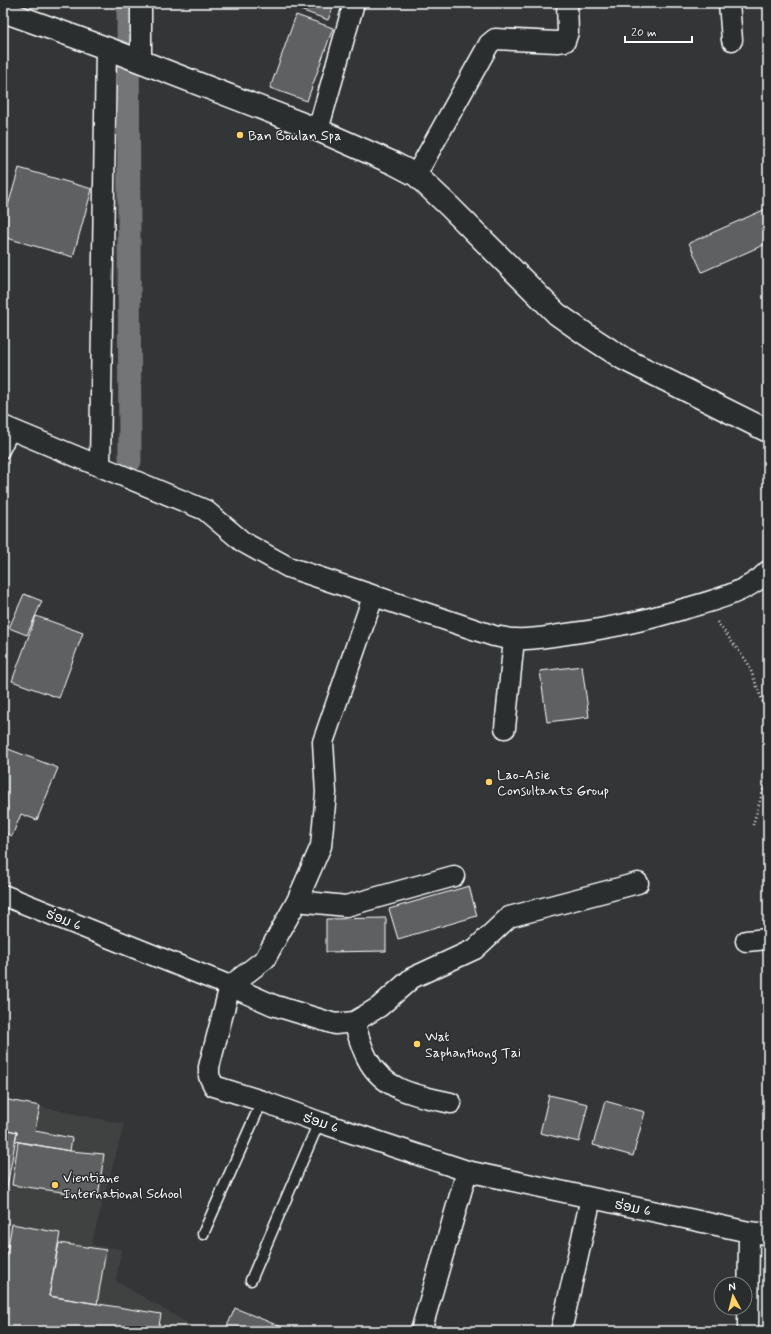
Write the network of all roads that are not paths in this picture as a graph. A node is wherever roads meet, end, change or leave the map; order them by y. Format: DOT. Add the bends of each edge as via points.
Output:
graph roads {
  1 [pos="141,3"];
  2 [pos="354,3"];
  3 [pos="567,3"];
  4 [pos="729,3"];
  5 [pos="3,11"];
  6 [pos="732,40"];
  7 [pos="106,48"];
  8 [pos="141,62"];
  9 [pos="318,130"];
  10 [pos="416,176"];
  11 [pos="9,429"];
  12 [pos="768,431"];
  13 [pos="3,454"];
  14 [pos="100,465"];
  15 [pos="768,571"];
  16 [pos="373,597"];
  17 [pos="514,639"];
  18 [pos="505,728"];
  19 [pos="454,876"];
  20 [pos="638,883"];
  21 [pos="3,895"];
  22 [pos="297,901"];
  23 [pos="768,939"];
  24 [pos="746,942"];
  25 [pos="230,986"];
  26 [pos="354,1022"];
  27 [pos="262,1101"];
  28 [pos="451,1103"];
  29 [pos="318,1122"];
  30 [pos="467,1171"];
  31 [pos="591,1198"];
  32 [pos="759,1233"];
  33 [pos="203,1234"];
  34 [pos="251,1280"];
  35 [pos="421,1331"];
  36 [pos="561,1331"];
  37 [pos="748,1331"];
  1 -- 8 [label="street"];
  2 -- 9 [label="street"];
  3 -- 10 [label="street" via="568,32 565,41 495,39 489,44"];
  4 -- 6 [label="street"];
  5 -- 7 [label="street"];
  7 -- 8 [label="street"];
  7 -- 14 [label="street"];
  8 -- 9 [label="street"];
  9 -- 10 [label="street"];
  10 -- 12 [label="street" via="557,314 624,359"];
  11 -- 13 [label="lane"];
  11 -- 14 [label="street"];
  14 -- 16 [label="street" via="205,510 243,542 288,568"];
  15 -- 17 [label="street" via="740,590 704,604 595,631"];
  16 -- 17 [label="street" via="494,636"];
  16 -- 22 [label="street" via="323,742 326,793 322,846"];
  17 -- 18 [label="street"];
  19 -- 22 [label="street" via="346,906"];
  20 -- 26 [label="street" via="509,917 476,949 412,978 379,1007"];
  21 -- 25 [label="street, ຮ່ອມ 6"];
  22 -- 25 [label="street" via="264,959"];
  23 -- 24 [label="street"];
  25 -- 26 [label="street" via="273,1005 335,1024"];
  25 -- 27 [label="street, ຮ່ອມ 6" via="209,1076 214,1086"];
  26 -- 28 [label="street" via="367,1059 381,1077 394,1087"];
  27 -- 29 [label="street, ຮ່ອມ 6"];
  27 -- 33 [label="lane"];
  29 -- 30 [label="street, ຮ່ອມ 6"];
  29 -- 34 [label="lane"];
  30 -- 31 [label="street, ຮ່ອມ 6"];
  30 -- 35 [label="street"];
  31 -- 32 [label="street, ຮ່ອມ 6"];
  31 -- 36 [label="street"];
  32 -- 37 [label="street"];
}
